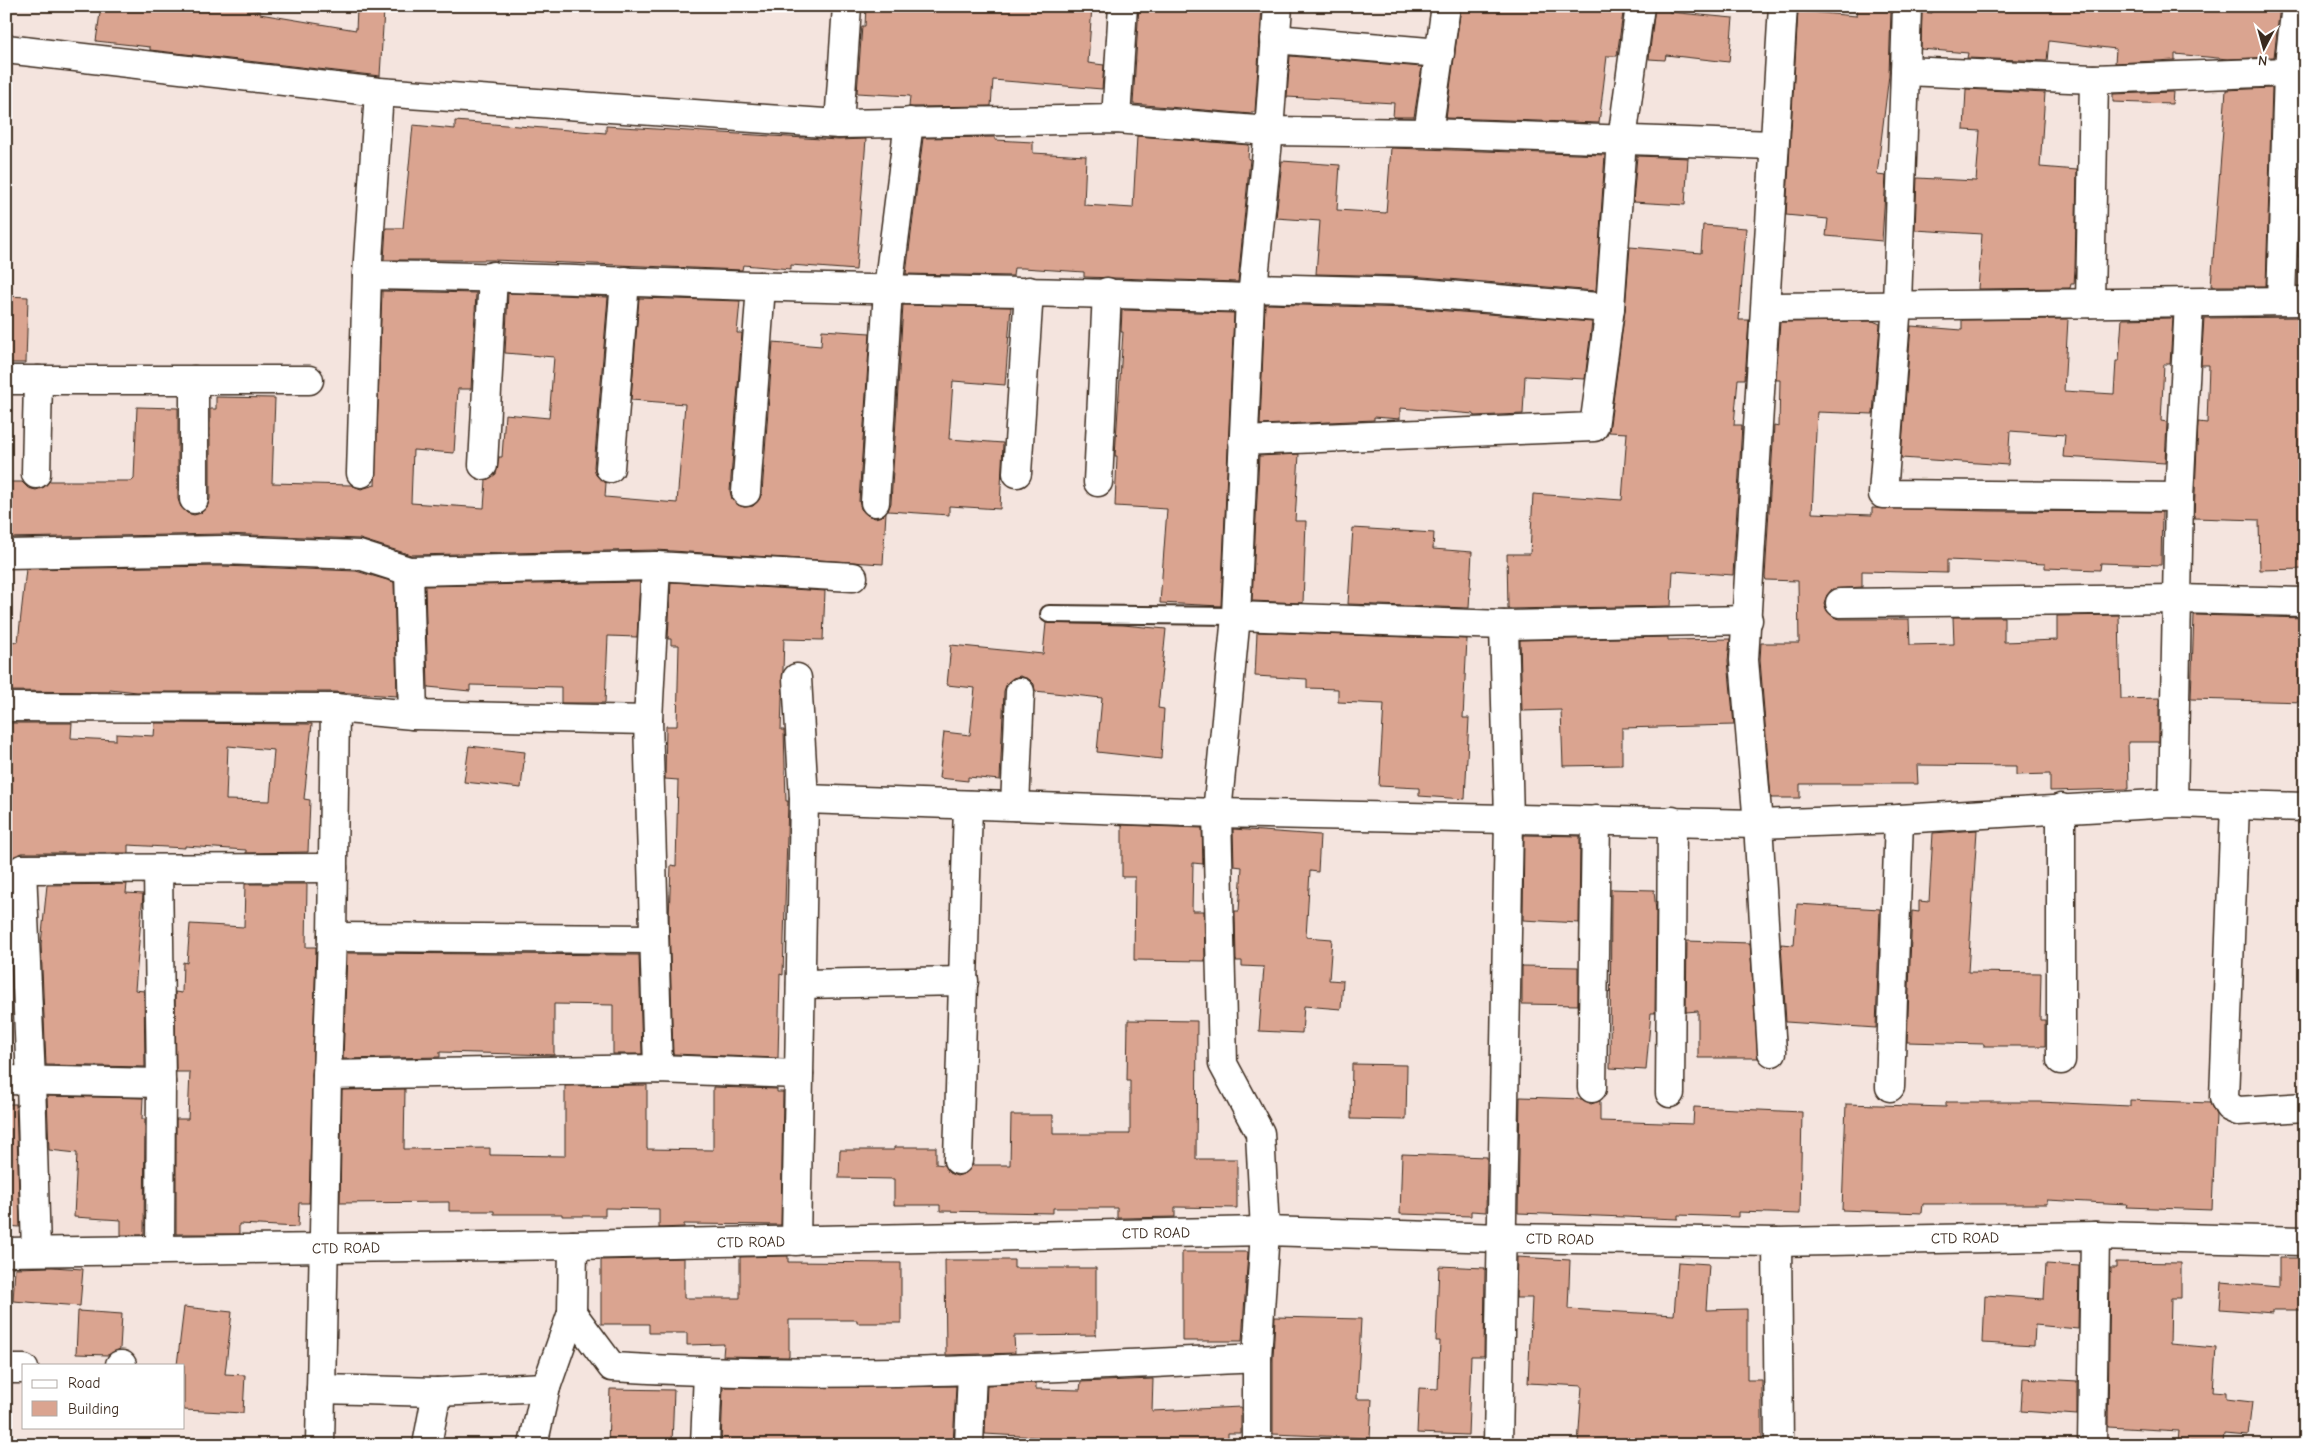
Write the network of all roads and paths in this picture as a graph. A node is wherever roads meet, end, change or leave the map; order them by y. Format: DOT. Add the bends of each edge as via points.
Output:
graph roads {
  1 [pos="846,6"];
  2 [pos="1123,6"];
  3 [pos="1278,6"];
  4 [pos="1446,6"];
  5 [pos="1640,6"];
  6 [pos="1783,6"];
  7 [pos="1907,6"];
  8 [pos="2296,6"];
  9 [pos="1275,39"];
  10 [pos="6,49"];
  11 [pos="1440,53"];
  12 [pos="1905,71"];
  13 [pos="2288,72"];
  14 [pos="2094,79"];
  15 [pos="379,92"];
  16 [pos="1116,119"];
  17 [pos="909,122"];
  18 [pos="839,124"];
  19 [pos="1269,131"];
  20 [pos="1428,133"];
  21 [pos="1622,140"];
  22 [pos="1774,145"];
  23 [pos="367,275"];
  24 [pos="493,276"];
  25 [pos="625,280"];
  26 [pos="761,286"];
  27 [pos="888,289"];
  28 [pos="1029,291"];
  29 [pos="1107,292"];
  30 [pos="1251,293"];
  31 [pos="2293,301"];
  32 [pos="2188,303"];
  33 [pos="1897,304"];
  34 [pos="2090,304"];
  35 [pos="1610,308"];
  36 [pos="1766,308"];
  37 [pos="6,380"];
  38 [pos="38,380"];
  39 [pos="194,380"];
  40 [pos="309,380"];
  41 [pos="1243,441"];
  42 [pos="484,465"];
  43 [pos="610,468"];
  44 [pos="361,473"];
  45 [pos="1017,473"];
  46 [pos="36,474"];
  47 [pos="1098,482"];
  48 [pos="746,492"];
  49 [pos="2179,497"];
  50 [pos="194,499"];
  51 [pos="875,502"];
  52 [pos="6,554"];
  53 [pos="656,566"];
  54 [pos="409,571"];
  55 [pos="853,577"];
  56 [pos="2177,599"];
  57 [pos="2305,602"];
  58 [pos="1840,603"];
  59 [pos="1049,614"];
  60 [pos="1236,616"];
  61 [pos="1748,620"];
  62 [pos="1504,625"];
  63 [pos="797,678"];
  64 [pos="1020,692"];
  65 [pos="6,707"];
  66 [pos="335,708"];
  67 [pos="413,716"];
  68 [pos="648,720"];
  69 [pos="804,799"];
  70 [pos="2173,803"];
  71 [pos="968,805"];
  72 [pos="2235,805"];
  73 [pos="1016,806"];
  74 [pos="2305,807"];
  75 [pos="2061,808"];
  76 [pos="1217,813"];
  77 [pos="1510,819"];
  78 [pos="1899,819"];
  79 [pos="1596,820"];
  80 [pos="1672,821"];
  81 [pos="1758,824"];
  82 [pos="333,868"];
  83 [pos="158,870"];
  84 [pos="332,937"];
  85 [pos="654,939"];
  86 [pos="964,981"];
  87 [pos="801,984"];
  88 [pos="1772,1052"];
  89 [pos="2061,1060"];
  90 [pos="658,1069"];
  91 [pos="800,1074"];
  92 [pos="327,1075"];
  93 [pos="19,1081"];
  94 [pos="161,1083"];
  95 [pos="1592,1088"];
  96 [pos="1890,1088"];
  97 [pos="1670,1093"];
  98 [pos="2305,1107"];
  99 [pos="958,1160"];
  100 [pos="1266,1231"];
  101 [pos="2095,1236"];
  102 [pos="1502,1238"];
  103 [pos="796,1241"];
  104 [pos="2305,1241"];
  105 [pos="1778,1242"];
  106 [pos="573,1245"];
  107 [pos="324,1248"];
  108 [pos="160,1249"];
  109 [pos="36,1251"];
  110 [pos="6,1252"];
  111 [pos="572,1313"];
  112 [pos="1257,1358"];
  113 [pos="6,1369"];
  114 [pos="22,1369"];
  115 [pos="972,1371"];
  116 [pos="708,1372"];
  117 [pos="546,1387"];
  118 [pos="321,1389"];
  119 [pos="437,1392"];
  120 [pos="320,1445"];
  121 [pos="427,1445"];
  122 [pos="533,1445"];
  123 [pos="705,1445"];
  124 [pos="969,1445"];
  125 [pos="1257,1445"];
  126 [pos="1498,1445"];
  127 [pos="1779,1445"];
  128 [pos="2092,1445"];
  1 -- 18 [label="street"];
  2 -- 16 [label="street"];
  3 -- 9 [label="street"];
  4 -- 11 [label="street"];
  5 -- 21 [label="street"];
  6 -- 22 [label="street"];
  7 -- 12 [label="street"];
  8 -- 13 [label="street"];
  9 -- 11 [label="street"];
  9 -- 19 [label="street"];
  10 -- 15 [label="street"];
  11 -- 20 [label="street"];
  12 -- 14 [label="street"];
  12 -- 33 [label="street"];
  13 -- 14 [label="street"];
  13 -- 31 [label="street"];
  14 -- 34 [label="street"];
  15 -- 18 [label="street"];
  15 -- 23 [label="street"];
  16 -- 17 [label="street"];
  16 -- 19 [label="street"];
  17 -- 18 [label="street"];
  17 -- 27 [label="street"];
  19 -- 20 [label="street"];
  19 -- 30 [label="street"];
  20 -- 21 [label="street"];
  21 -- 22 [label="street"];
  21 -- 35 [label="street"];
  22 -- 36 [label="street"];
  23 -- 24 [label="street"];
  23 -- 44 [label="street"];
  24 -- 25 [label="street"];
  24 -- 42 [label="street"];
  25 -- 26 [label="street"];
  25 -- 43 [label="street"];
  26 -- 27 [label="street"];
  26 -- 48 [label="street"];
  27 -- 28 [label="street"];
  27 -- 51 [label="street"];
  28 -- 29 [label="street"];
  28 -- 45 [label="street"];
  29 -- 30 [label="street"];
  29 -- 47 [label="street"];
  30 -- 35 [label="street" via="1410,292"];
  30 -- 41 [label="street"];
  31 -- 32 [label="street"];
  32 -- 34 [label="street"];
  32 -- 49 [label="street"];
  33 -- 34 [label="street"];
  33 -- 36 [label="street"];
  33 -- 49 [label="street" via="1883,494"];
  35 -- 41 [label="street" via="1594,427"];
  36 -- 61 [label="street"];
  37 -- 38 [label="street"];
  38 -- 39 [label="street"];
  38 -- 46 [label="street"];
  39 -- 40 [label="street"];
  39 -- 50 [label="street"];
  41 -- 60 [label="street"];
  49 -- 56 [label="street"];
  52 -- 54 [label="street" via="222,550 359,555"];
  53 -- 54 [label="street"];
  53 -- 55 [label="street"];
  53 -- 68 [label="street"];
  54 -- 67 [label="street"];
  56 -- 57 [label="street"];
  56 -- 58 [label="street"];
  56 -- 70 [label="street"];
  59 -- 60 [label="lane"];
  60 -- 62 [label="street"];
  60 -- 76 [label="street"];
  61 -- 62 [label="street"];
  61 -- 81 [label="street" via="1744,660"];
  62 -- 77 [label="street"];
  63 -- 69 [label="street"];
  64 -- 73 [label="street"];
  65 -- 66 [label="street"];
  66 -- 67 [label="street"];
  66 -- 82 [label="street"];
  67 -- 68 [label="street"];
  68 -- 85 [label="street"];
  69 -- 71 [label="street"];
  69 -- 87 [label="street"];
  70 -- 72 [label="street"];
  70 -- 75 [label="street"];
  71 -- 73 [label="street"];
  71 -- 86 [label="street"];
  72 -- 74 [label="street"];
  72 -- 98 [label="street" via="2224,1098 2229,1107 2238,1110"];
  73 -- 76 [label="street"];
  75 -- 78 [label="street"];
  75 -- 89 [label="street"];
  76 -- 77 [label="street"];
  76 -- 100 [label="street" via="1223,1064 1260,1134"];
  77 -- 79 [label="street"];
  77 -- 102 [label="street"];
  78 -- 81 [label="street"];
  78 -- 96 [label="street"];
  79 -- 80 [label="street"];
  79 -- 95 [label="street"];
  80 -- 81 [label="street"];
  80 -- 97 [label="street"];
  81 -- 88 [label="street"];
  82 -- 83 [label="street"];
  82 -- 84 [label="street"];
  83 -- 93 [label="street" via="22,869"];
  83 -- 94 [label="street"];
  84 -- 85 [label="street"];
  84 -- 92 [label="street"];
  85 -- 90 [label="street"];
  86 -- 87 [label="street"];
  86 -- 99 [label="street"];
  87 -- 91 [label="street"];
  90 -- 91 [label="street"];
  90 -- 92 [label="street"];
  91 -- 103 [label="street"];
  92 -- 107 [label="street"];
  93 -- 94 [label="street"];
  93 -- 109 [label="street"];
  94 -- 108 [label="street"];
  100 -- 102 [label="street, CTD ROAD"];
  100 -- 103 [label="street, CTD ROAD"];
  100 -- 112 [label="street"];
  101 -- 104 [label="street, CTD ROAD"];
  101 -- 105 [label="street, CTD ROAD"];
  101 -- 128 [label="street"];
  102 -- 105 [label="street, CTD ROAD"];
  102 -- 126 [label="street"];
  103 -- 106 [label="street, CTD ROAD"];
  105 -- 127 [label="street"];
  106 -- 107 [label="street, CTD ROAD"];
  106 -- 111 [label="street"];
  107 -- 108 [label="street, CTD ROAD"];
  107 -- 118 [label="street"];
  108 -- 109 [label="street, CTD ROAD"];
  109 -- 110 [label="street, CTD ROAD"];
  111 -- 116 [label="street" via="612,1368"];
  111 -- 117 [label="street"];
  112 -- 115 [label="street"];
  112 -- 125 [label="street"];
  113 -- 114 [label="street"];
  115 -- 116 [label="street"];
  115 -- 124 [label="street"];
  116 -- 123 [label="street"];
  117 -- 119 [label="street"];
  117 -- 122 [label="street"];
  118 -- 119 [label="street"];
  118 -- 120 [label="street"];
  119 -- 121 [label="street"];
}
